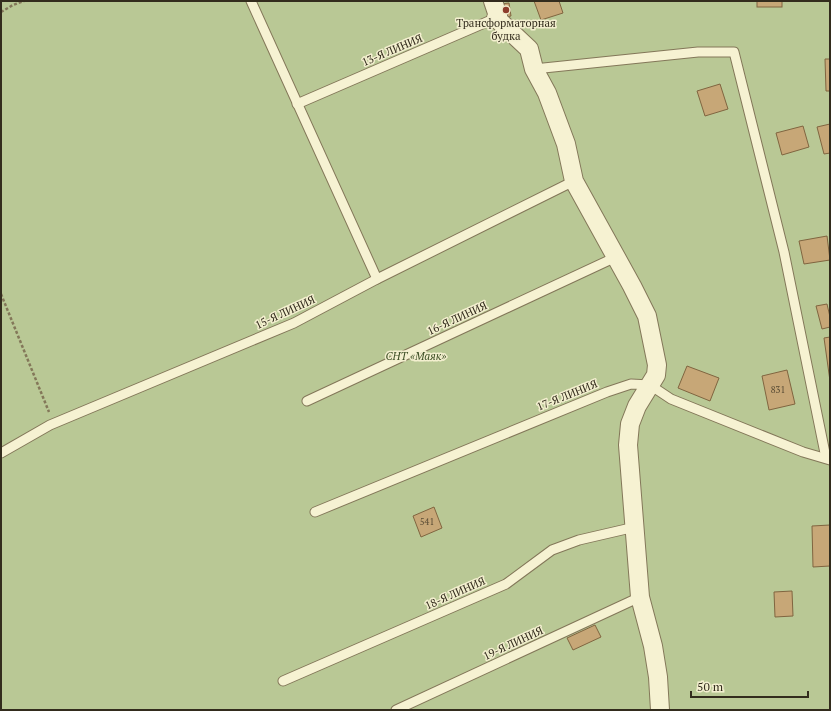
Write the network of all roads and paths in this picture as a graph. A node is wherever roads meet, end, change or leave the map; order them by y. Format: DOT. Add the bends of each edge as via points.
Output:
graph roads {
  1 [pos="24,1"];
  2 [pos="251,1"];
  3 [pos="494,10"];
  4 [pos="1,12"];
  5 [pos="534,69"];
  6 [pos="297,104"];
  7 [pos="574,181"];
  8 [pos="616,257"];
  9 [pos="378,279"];
  10 [pos="1,294"];
  11 [pos="650,385"];
  12 [pos="307,401"];
  13 [pos="54,424"];
  14 [pos="1,453"];
  15 [pos="828,459"];
  16 [pos="315,512"];
  17 [pos="635,527"];
  18 [pos="640,597"];
  19 [pos="283,681"];
  20 [pos="396,710"];
  21 [pos="660,710"];
  1 -- 4 [label="path"];
  2 -- 6 [label="lane"];
  3 -- 5 [label="street" via="529,49"];
  3 -- 6 [label="lane, 13-Я ЛИНИЯ"];
  5 -- 7 [label="street" via="547,93 566,144"];
  5 -- 15 [label="lane" via="698,52 734,52 784,252"];
  6 -- 9 [label="lane"];
  7 -- 8 [label="street"];
  7 -- 9 [label="lane, 15-Я ЛИНИЯ"];
  8 -- 11 [label="street" via="647,316 657,365 656,375"];
  8 -- 12 [label="lane, 16-Я ЛИНИЯ"];
  9 -- 13 [label="lane, 15-Я ЛИНИЯ" via="294,323"];
  10 -- 13 [label="path"];
  11 -- 15 [label="lane" via="671,399 803,452"];
  11 -- 16 [label="lane, 17-Я ЛИНИЯ" via="631,384 607,392"];
  11 -- 17 [label="street" via="630,424 628,445"];
  13 -- 14 [label="lane, 15-Я ЛИНИЯ"];
  17 -- 18 [label="street"];
  17 -- 19 [label="lane, 18-Я ЛИНИЯ" via="579,540 552,550 506,584"];
  18 -- 20 [label="lane, 19-Я ЛИНИЯ"];
  18 -- 21 [label="street" via="658,677"];
}
